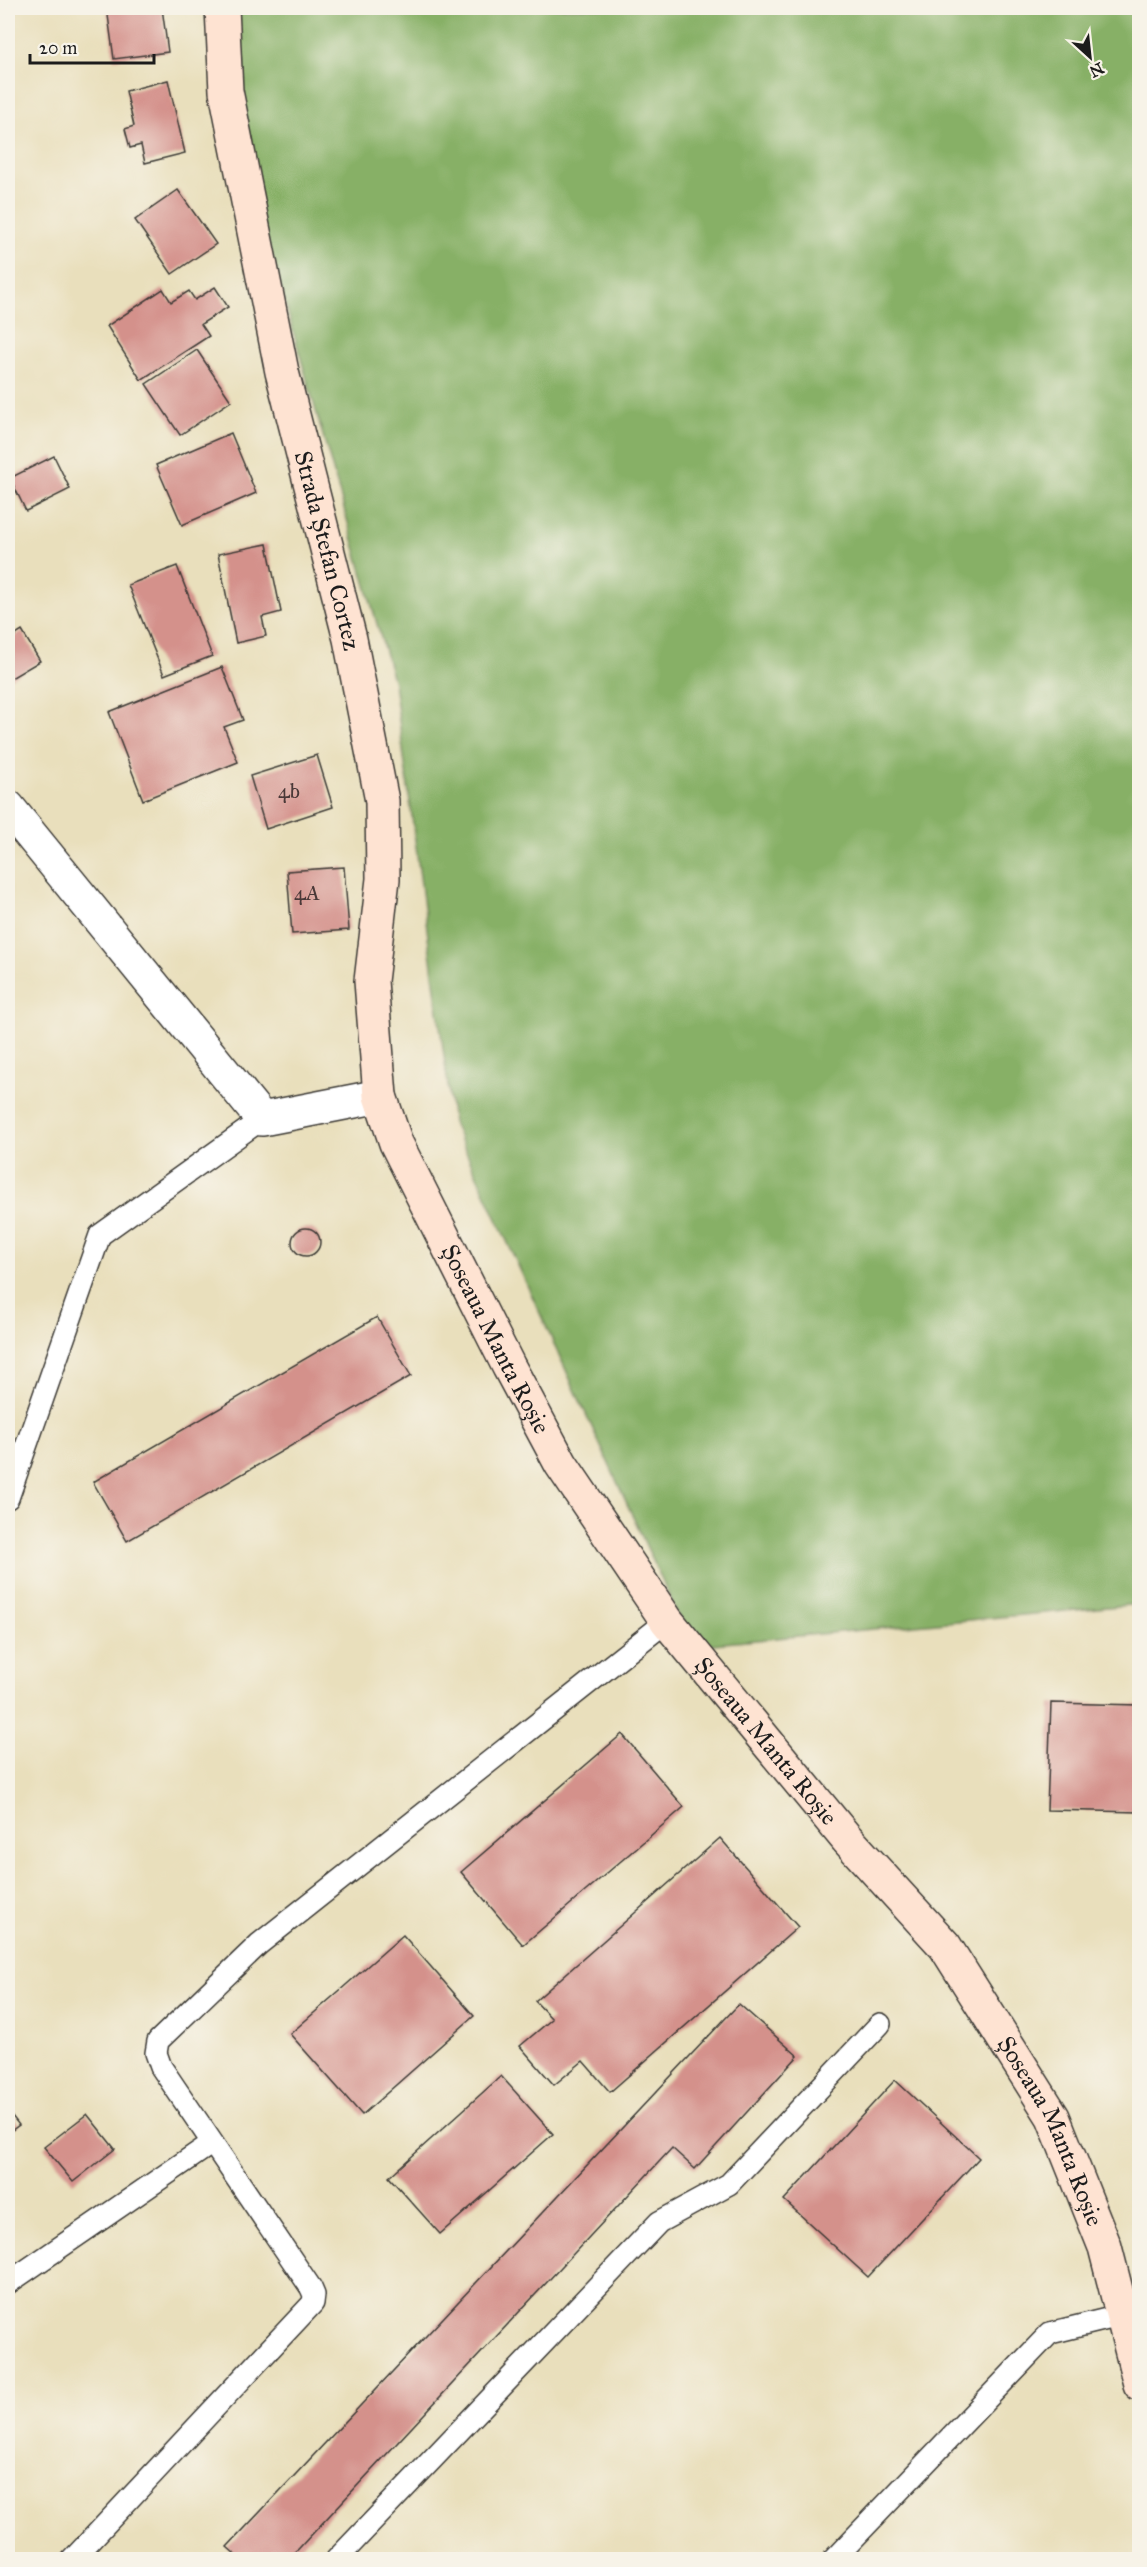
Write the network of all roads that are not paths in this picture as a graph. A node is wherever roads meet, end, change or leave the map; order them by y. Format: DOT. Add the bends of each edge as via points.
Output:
graph roads {
  1 [pos="222,8"];
  2 [pos="8,807"];
  3 [pos="380,1096"];
  4 [pos="262,1119"];
  5 [pos="8,1498"];
  6 [pos="667,1621"];
  7 [pos="880,2024"];
  8 [pos="212,2143"];
  9 [pos="8,2283"];
  10 [pos="1131,2314"];
  11 [pos="1140,2384"];
  12 [pos="72,2559"];
  13 [pos="336,2559"];
  14 [pos="833,2559"];
  1 -- 3 [label="street, Strada Ștefan Cortez" via="226,91 280,360 350,639 382,801 383,879 371,981"];
  2 -- 4 [label="street"];
  3 -- 4 [label="street"];
  3 -- 6 [label="street, Șoseaua Manta Roșie" via="396,1143 545,1435"];
  4 -- 5 [label="lane" via="100,1234"];
  6 -- 8 [label="lane" via="259,1944 158,2041 160,2067"];
  6 -- 10 [label="street, Șoseaua Manta Roșie" via="847,1839 945,1946 1053,2118"];
  7 -- 13 [label="lane" via="729,2184 658,2222"];
  8 -- 9 [label="lane"];
  8 -- 12 [label="lane" via="310,2288 313,2302"];
  10 -- 11 [label="street, Șoseaua Manta Roșie"];
  10 -- 14 [label="lane" via="1050,2333"];
}
